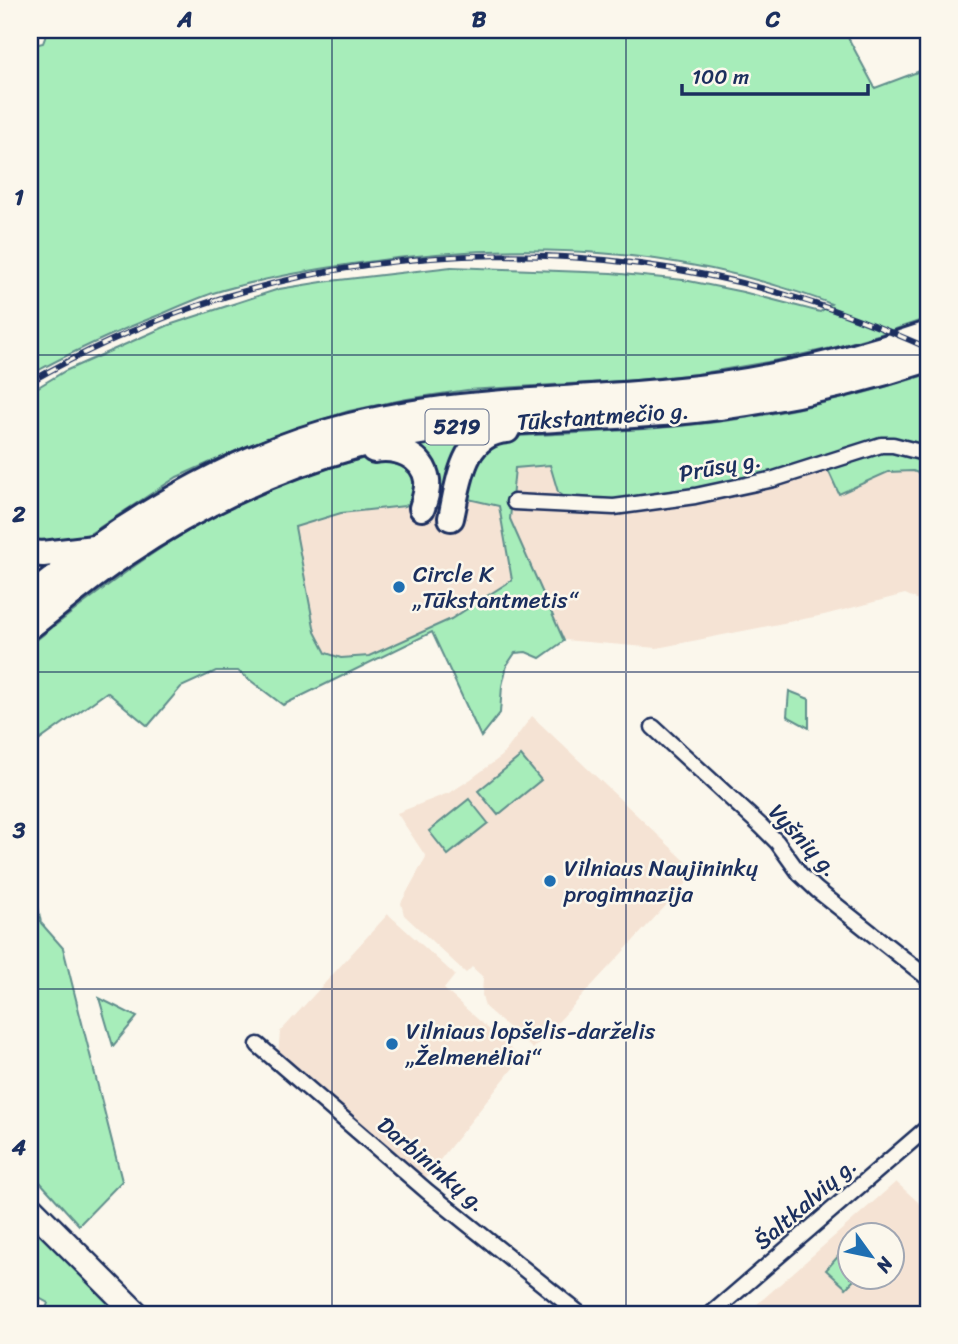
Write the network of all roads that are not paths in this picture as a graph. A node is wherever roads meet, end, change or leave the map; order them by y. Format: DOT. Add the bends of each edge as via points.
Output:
graph roads {
  1 [pos="928,334"];
  2 [pos="928,359"];
  3 [pos="556,419"];
  4 [pos="928,454"];
  5 [pos="308,461"];
  6 [pos="514,502"];
  7 [pos="422,508"];
  8 [pos="451,518"];
  9 [pos="95,548"];
  10 [pos="30,553"];
  11 [pos="30,597"];
  12 [pos="30,626"];
  13 [pos="653,727"];
  14 [pos="928,978"];
  15 [pos="258,1045"];
  16 [pos="928,1127"];
  17 [pos="30,1208"];
  18 [pos="137,1314"];
  19 [pos="580,1314"];
  20 [pos="711,1314"];
  1 -- 9 [label="highway, Tūkstantmečio g. / 5219" via="748,381 672,391 477,404 348,426 226,471"];
  2 -- 3 [label="highway, Tūkstantmečio g. / 5219" via="809,393 753,403"];
  3 -- 5 [label="highway, Tūkstantmečio g. / 5219" via="405,435"];
  3 -- 8 [label="highway" via="527,429 499,430 477,442 463,471"];
  4 -- 6 [label="street, Prūsų g." via="881,445 774,479 614,507"];
  5 -- 7 [label="highway" via="385,448 402,451 425,472"];
  5 -- 12 [label="highway, Tūkstantmečio g. / 5219" via="234,490 176,521 121,556"];
  9 -- 10 [label="highway"];
  9 -- 11 [label="highway, 5219"];
  13 -- 14 [label="street, Vyšnių g." via="761,826 817,890"];
  15 -- 19 [label="street, Darbininkų g." via="428,1192"];
  16 -- 20 [label="street, Šaltkalvių g."];
  17 -- 18 [label="main road"];
}
